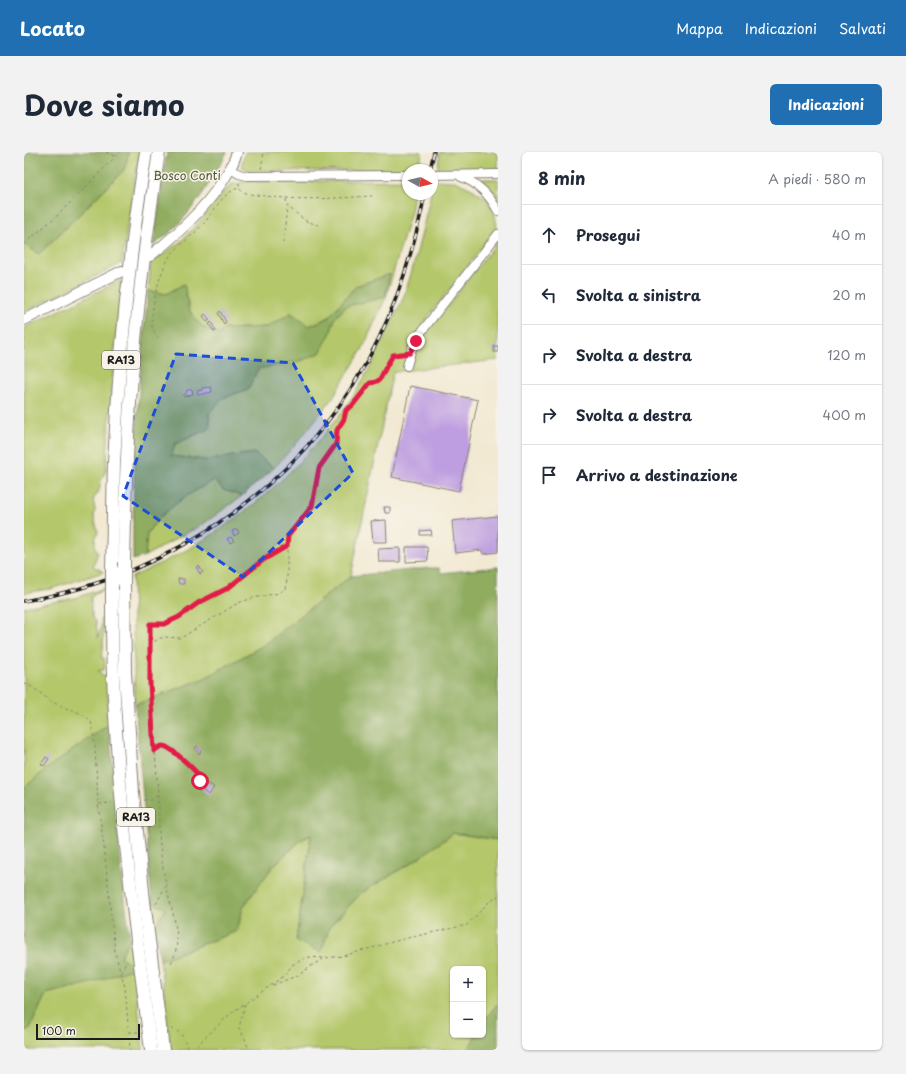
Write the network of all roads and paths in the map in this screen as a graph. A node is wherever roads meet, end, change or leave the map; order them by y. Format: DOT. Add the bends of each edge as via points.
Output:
graph roads {
  1 [pos="106,152"];
  2 [pos="120,152"];
  3 [pos="146,152"];
  4 [pos="159,152"];
  5 [pos="237,152"];
  6 [pos="264,152"];
  7 [pos="114,156"];
  8 [pos="235,171"];
  9 [pos="498,174"];
  10 [pos="402,175"];
  11 [pos="438,175"];
  12 [pos="260,176"];
  13 [pos="459,176"];
  14 [pos="239,188"];
  15 [pos="372,196"];
  16 [pos="285,199"];
  17 [pos="287,206"];
  18 [pos="498,211"];
  19 [pos="318,225"];
  20 [pos="498,234"];
  21 [pos="283,243"];
  22 [pos="24,244"];
  23 [pos="150,256"];
  24 [pos="122,271"];
  25 [pos="24,320"];
  26 [pos="158,338"];
  27 [pos="410,353"];
  28 [pos="407,366"];
  29 [pos="287,546"];
  30 [pos="149,644"];
  31 [pos="24,684"];
  32 [pos="154,751"];
  33 [pos="157,796"];
  34 [pos="202,797"];
  35 [pos="143,800"];
  36 [pos="114,803"];
  37 [pos="98,804"];
  38 [pos="166,886"];
  39 [pos="498,896"];
  40 [pos="156,904"];
  41 [pos="325,958"];
  42 [pos="127,961"];
  43 [pos="171,963"];
  44 [pos="120,972"];
  45 [pos="271,986"];
  46 [pos="245,1004"];
  47 [pos="169,1029"];
  48 [pos="128,1032"];
  49 [pos="140,1032"];
  50 [pos="130,1050"];
  51 [pos="151,1050"];
  52 [pos="163,1050"];
  53 [pos="188,1050"];
  54 [pos="192,1050"];
  55 [pos="249,1050"];
  1 -- 7 [label="path"];
  2 -- 7 [label="path"];
  3 -- 51 [label="highway, RA13, bridge" via="122,348 114,463 112,590 113,676 121,790"];
  4 -- 52 [label="highway, RA13, bridge" via="144,254 134,356 126,459 124,583 125,672 133,792"];
  5 -- 8 [label="main road"];
  6 -- 12 [label="path"];
  7 -- 22 [label="path" via="59,214"];
  8 -- 12 [label="street" via="247,176"];
  8 -- 14 [label="path"];
  8 -- 23 [label="main road" via="172,239"];
  9 -- 13 [label="street"];
  10 -- 12 [label="street"];
  11 -- 13 [label="street"];
  13 -- 18 [label="street" via="483,191"];
  14 -- 16 [label="path" via="241,191 257,195"];
  14 -- 26 [label="path" via="227,194 165,264 157,290 152,326"];
  15 -- 16 [label="path"];
  16 -- 17 [label="path"];
  17 -- 19 [label="path" via="306,221"];
  17 -- 21 [label="path"];
  20 -- 27 [label="street" via="426,326"];
  24 -- 25 [label="main road"];
  27 -- 28 [label="street"];
  27 -- 29 [label="path" via="393,355 382,377 370,383 346,410 337,430 336,444 319,468 312,506 288,536"];
  29 -- 30 [label="path" via="263,560 228,588 198,603 179,617 164,624 150,624"];
  29 -- 30 [label="path" via="288,580 285,589 280,593 238,603 181,638 163,637"];
  30 -- 32 [label="path"];
  31 -- 37 [label="path" via="52,702 91,721"];
  32 -- 33 [label="path"];
  32 -- 34 [label="path" via="162,746 168,748 196,771 200,777 198,793"];
  33 -- 35 [label="path" via="151,800"];
  33 -- 38 [label="path" via="159,843"];
  36 -- 37 [label="path"];
  37 -- 44 [label="path" via="114,953"];
  38 -- 40 [label="path"];
  38 -- 43 [label="path" via="177,943 176,955"];
  39 -- 41 [label="path" via="467,925 343,956"];
  41 -- 45 [label="path" via="299,975"];
  41 -- 45 [label="path" via="307,957 292,964 284,976"];
  42 -- 44 [label="path"];
  44 -- 48 [label="path" via="125,987"];
  45 -- 46 [label="path"];
  46 -- 54 [label="path" via="230,1014"];
  46 -- 55 [label="path" via="239,1028"];
  47 -- 53 [label="path" via="182,1034"];
  48 -- 49 [label="path"];
  48 -- 50 [label="path"];
}
